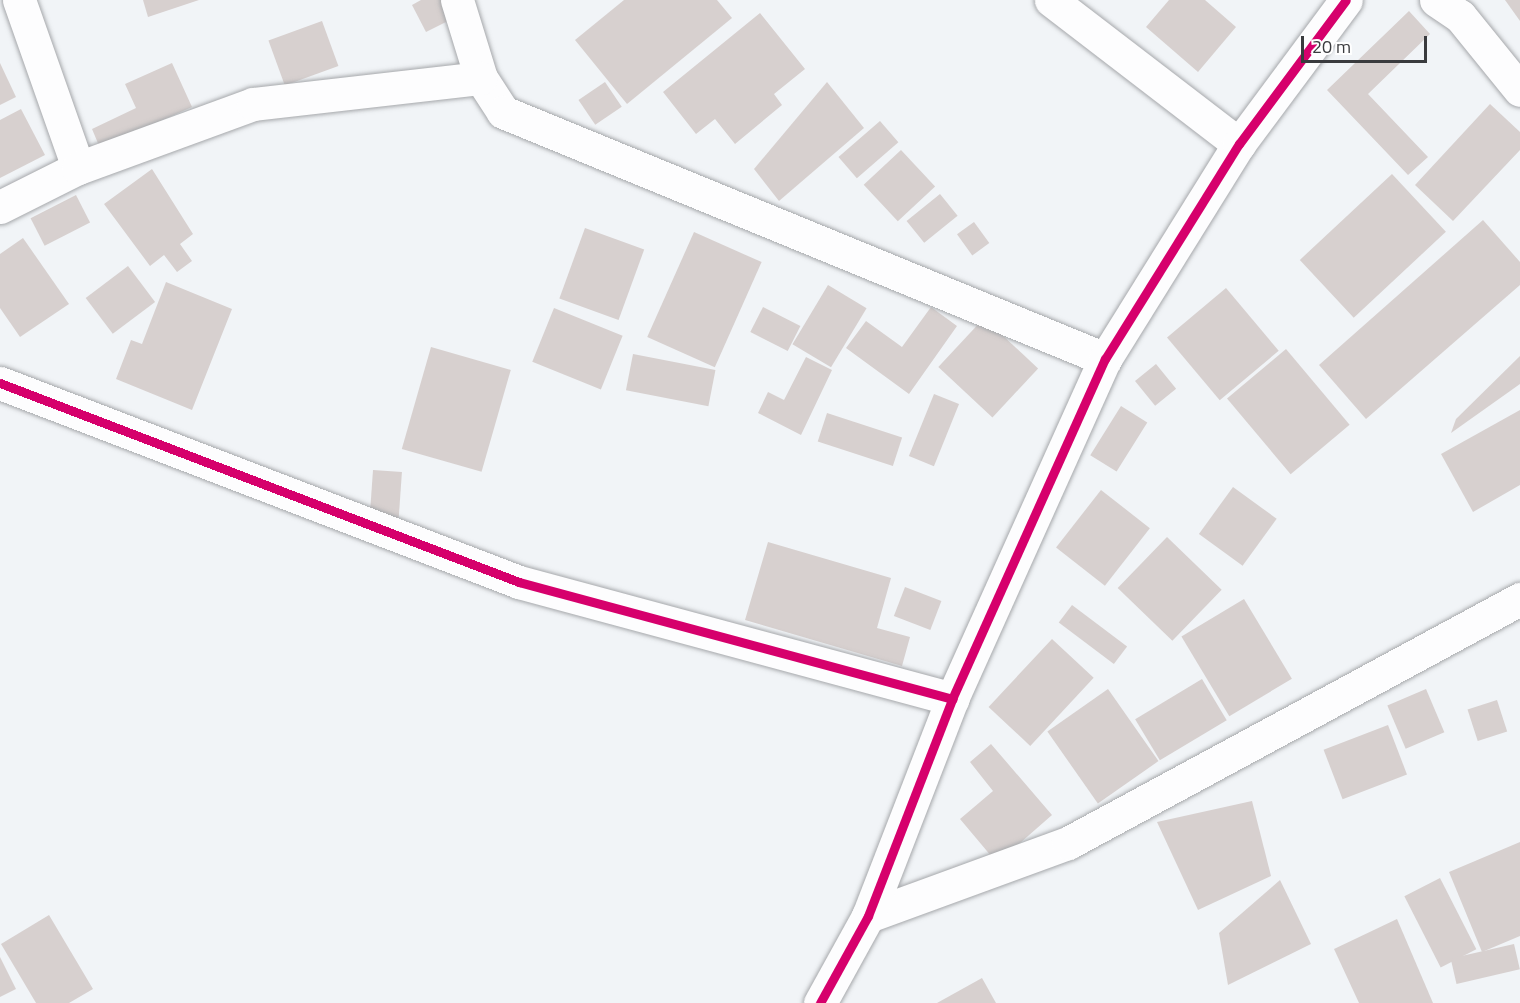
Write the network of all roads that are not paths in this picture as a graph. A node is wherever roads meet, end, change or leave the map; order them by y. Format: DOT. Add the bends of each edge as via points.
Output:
graph roads {
  1 [pos="19,0"];
  2 [pos="457,0"];
  3 [pos="1051,0"];
  4 [pos="1346,0"];
  5 [pos="1436,0"];
  6 [pos="481,78"];
  7 [pos="1520,90"];
  8 [pos="1239,144"];
  9 [pos="78,168"];
  10 [pos="0,207"];
  11 [pos="1105,359"];
  12 [pos="0,383"];
  13 [pos="1520,599"];
  14 [pos="952,699"];
  15 [pos="868,916"];
  16 [pos="820,1003"];
  1 -- 9 [label="street"];
  2 -- 6 [label="street"];
  3 -- 8 [label="street"];
  4 -- 8 [label="street"];
  5 -- 7 [label="street" via="1460,16"];
  6 -- 9 [label="street" via="254,104"];
  6 -- 11 [label="street" via="503,112"];
  8 -- 11 [label="street"];
  9 -- 10 [label="street"];
  11 -- 14 [label="street"];
  12 -- 14 [label="street" via="519,582"];
  13 -- 15 [label="street" via="1068,843"];
  14 -- 15 [label="street"];
  15 -- 16 [label="street"];
}
